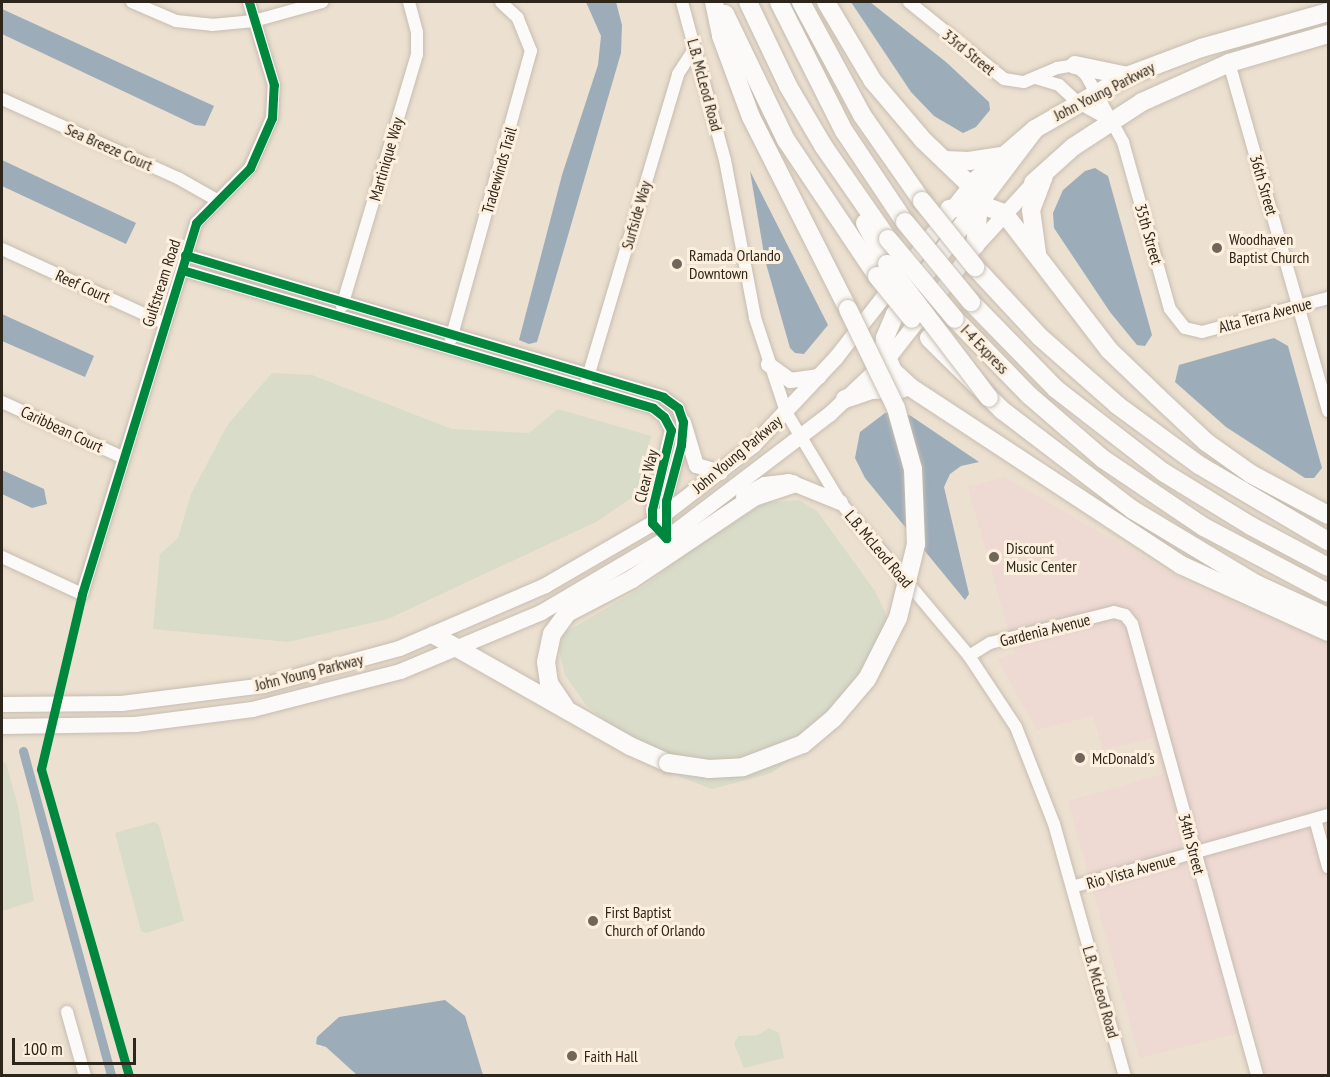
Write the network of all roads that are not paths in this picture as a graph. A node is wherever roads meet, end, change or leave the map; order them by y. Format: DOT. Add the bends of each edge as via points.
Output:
graph roads {
  1 [pos="132,2"];
  2 [pos="249,2"];
  3 [pos="322,2"];
  4 [pos="409,2"];
  5 [pos="501,2"];
  6 [pos="682,2"];
  7 [pos="714,2"];
  8 [pos="719,2"];
  9 [pos="748,2"];
  10 [pos="779,2"];
  11 [pos="801,2"];
  12 [pos="826,2"];
  13 [pos="909,2"];
  14 [pos="1329,12"];
  15 [pos="254,21"];
  16 [pos="1329,34"];
  17 [pos="695,48"];
  18 [pos="1229,63"];
  19 [pos="1075,65"];
  20 [pos="1127,76"];
  21 [pos="1036,78"];
  22 [pos="1096,92"];
  23 [pos="2,99"];
  24 [pos="1077,102"];
  25 [pos="1111,121"];
  26 [pos="1035,129"];
  27 [pos="824,147"];
  28 [pos="1002,156"];
  29 [pos="944,160"];
  30 [pos="1049,166"];
  31 [pos="1033,183"];
  32 [pos="970,185"];
  33 [pos="215,199"];
  34 [pos="979,204"];
  35 [pos="949,209"];
  36 [pos="1004,213"];
  37 [pos="975,246"];
  38 [pos="2,249"];
  39 [pos="185,255"];
  40 [pos="1039,261"];
  41 [pos="182,270"];
  42 [pos="882,270"];
  43 [pos="1329,298"];
  44 [pos="344,301"];
  45 [pos="1298,307"];
  46 [pos="338,315"];
  47 [pos="164,323"];
  48 [pos="1202,332"];
  49 [pos="451,340"];
  50 [pos="887,359"];
  51 [pos="768,364"];
  52 [pos="589,374"];
  53 [pos="819,376"];
  54 [pos="585,387"];
  55 [pos="923,395"];
  56 [pos="989,398"];
  57 [pos="845,399"];
  58 [pos="2,402"];
  59 [pos="1329,411"];
  60 [pos="786,412"];
  61 [pos="683,422"];
  62 [pos="799,439"];
  63 [pos="122,457"];
  64 [pos="720,472"];
  65 [pos="793,484"];
  66 [pos="840,502"];
  67 [pos="664,513"];
  68 [pos="697,515"];
  69 [pos="1329,515"];
  70 [pos="652,523"];
  71 [pos="666,538"];
  72 [pos="1329,541"];
  73 [pos="2,557"];
  74 [pos="1329,567"];
  75 [pos="1329,593"];
  76 [pos="1125,615"];
  77 [pos="1329,617"];
  78 [pos="1329,632"];
  79 [pos="434,635"];
  80 [pos="460,649"];
  81 [pos="969,656"];
  82 [pos="2,704"];
  83 [pos="565,707"];
  84 [pos="2,726"];
  85 [pos="1329,815"];
  86 [pos="1315,819"];
  87 [pos="1195,853"];
  88 [pos="1329,867"];
  89 [pos="1072,887"];
  90 [pos="67,1012"];
  91 [pos="85,1076"];
  92 [pos="1125,1076"];
  93 [pos="1257,1076"];
  1 -- 15 [label="street" via="176,21 212,25"];
  2 -- 15 [label="street, Gulfstream Road"];
  3 -- 15 [label="street"];
  4 -- 44 [label="street, Martinique Way" via="417,32 417,54"];
  5 -- 49 [label="street, Tradewinds Trail" via="518,18 531,51"];
  6 -- 17 [label="street, L.B. McLeod Road"];
  7 -- 83 [label="highway, bridge" via="721,36 751,117 896,408 913,469 915,552 898,618 883,652 858,691 823,729 803,744 743,767 668,763 630,746"];
  8 -- 42 [label="highway" via="786,140"];
  9 -- 27 [label="highway, I-4 Express" via="782,76"];
  10 -- 74 [label="highway, I-4 Express, bridge" via="844,131 905,222 971,302 1056,389 1163,472 1251,526"];
  11 -- 72 [label="highway, bridge" via="862,115 922,201 975,267 1040,337 1117,405 1199,465"];
  12 -- 29 [label="highway" via="873,81"];
  13 -- 21 [label="street, 33rd Street" via="992,72 1013,82"];
  14 -- 20 [label="highway, John Young Parkway" via="1201,48"];
  15 -- 33 [label="street, Gulfstream Road" via="274,85 272,118 250,168"];
  16 -- 18 [label="highway, John Young Parkway"];
  17 -- 51 [label="street, L.B. McLeod Road" via="725,160 755,318"];
  17 -- 52 [label="street, Surfside Way" via="678,74"];
  18 -- 25 [label="highway, John Young Parkway" via="1174,86"];
  18 -- 45 [label="street, 36th Street"];
  19 -- 20 [label="highway"];
  19 -- 21 [label="street, 33rd Street" via="1056,68"];
  19 -- 22 [label="street"];
  20 -- 22 [label="highway, John Young Parkway"];
  21 -- 24 [label="street, 33rd Street" via="1059,85"];
  22 -- 24 [label="highway, John Young Parkway"];
  22 -- 25 [label="street"];
  23 -- 33 [label="street, Sea Breeze Court" via="178,178"];
  24 -- 25 [label="street, 33rd Street"];
  24 -- 26 [label="highway, John Young Parkway"];
  25 -- 30 [label="highway, John Young Parkway"];
  25 -- 48 [label="street, 35th Street" via="1123,142 1170,309 1185,328"];
  26 -- 28 [label="highway, John Young Parkway"];
  26 -- 34 [label="highway"];
  27 -- 42 [label="highway"];
  27 -- 75 [label="highway, I-4 Express, bridge" via="888,239 955,319 1030,396 1103,459 1204,528"];
  28 -- 29 [label="highway"];
  28 -- 32 [label="highway, John Young Parkway"];
  29 -- 32 [label="highway"];
  30 -- 31 [label="highway, John Young Parkway"];
  30 -- 40 [label="highway" via="1031,210"];
  31 -- 36 [label="main road, John Young Parkway"];
  32 -- 34 [label="highway"];
  32 -- 35 [label="main road, John Young Parkway"];
  33 -- 39 [label="street, Gulfstream Road" via="196,223"];
  34 -- 35 [label="highway"];
  34 -- 36 [label="highway"];
  34 -- 37 [label="highway"];
  34 -- 50 [label="highway" via="895,314 885,338"];
  35 -- 53 [label="main road, John Young Parkway"];
  36 -- 37 [label="main road, John Young Parkway"];
  36 -- 40 [label="highway"];
  37 -- 50 [label="main road, John Young Parkway"];
  38 -- 47 [label="street, Reef Court"];
  39 -- 41 [label="street, Gulfstream Road"];
  39 -- 44 [label="street, Clear Way"];
  40 -- 69 [label="highway" via="1109,350 1206,442 1251,474"];
  41 -- 46 [label="street, Clear Way"];
  41 -- 47 [label="street, Gulfstream Road"];
  42 -- 56 [label="highway, bridge"];
  42 -- 56 [label="highway, bridge" via="929,338"];
  43 -- 45 [label="street, Alta Terra Avenue"];
  44 -- 46 [label="street, Martinique Way"];
  44 -- 49 [label="street, Clear Way"];
  45 -- 48 [label="street, Alta Terra Avenue"];
  45 -- 59 [label="street, 36th Street"];
  46 -- 49 [label="street, Clear Way"];
  47 -- 63 [label="street, Gulfstream Road"];
  49 -- 52 [label="street, Clear Way"];
  49 -- 54 [label="street, Clear Way"];
  50 -- 55 [label="highway" via="900,378"];
  50 -- 57 [label="main road, John Young Parkway"];
  51 -- 53 [label="main road" via="790,380"];
  51 -- 60 [label="street, L.B. McLeod Road"];
  52 -- 54 [label="street, Surfside Way"];
  52 -- 61 [label="street, Clear Way" via="663,397 678,408"];
  53 -- 60 [label="main road, John Young Parkway"];
  54 -- 70 [label="street, Clear Way" via="653,408 668,422 671,440"];
  55 -- 57 [label="highway" via="884,388"];
  55 -- 78 [label="highway" via="1181,565"];
  56 -- 77 [label="highway" via="1133,510 1256,584"];
  57 -- 62 [label="main road, John Young Parkway"];
  58 -- 63 [label="street, Caribbean Court"];
  60 -- 62 [label="street, L.B. McLeod Road"];
  60 -- 64 [label="main road, John Young Parkway"];
  61 -- 64 [label="main road" via="696,465"];
  61 -- 67 [label="street, Clear Way"];
  62 -- 66 [label="street, L.B. McLeod Road"];
  62 -- 68 [label="main road, John Young Parkway"];
  63 -- 73 [label="street, Gulfstream Road" via="82,594"];
  64 -- 67 [label="main road, John Young Parkway"];
  65 -- 66 [label="main road"];
  65 -- 68 [label="main road" via="764,484 716,514"];
  65 -- 83 [label="highway" via="754,496 632,579 567,613 552,634 546,662 549,683"];
  66 -- 81 [label="street, L.B. McLeod Road"];
  67 -- 70 [label="main road, John Young Parkway"];
  67 -- 71 [label="street, Clear Way"];
  68 -- 71 [label="main road, John Young Parkway"];
  70 -- 71 [label="street, Clear Way"];
  70 -- 79 [label="main road, John Young Parkway" via="545,585"];
  71 -- 80 [label="main road, John Young Parkway" via="577,593"];
  76 -- 81 [label="street, Gardenia Avenue" via="1114,612 990,643"];
  76 -- 87 [label="street, 34th Street" via="1132,624"];
  79 -- 80 [label="highway"];
  79 -- 82 [label="main road, John Young Parkway" via="355,662 227,691 121,703"];
  80 -- 83 [label="highway"];
  80 -- 84 [label="main road, John Young Parkway" via="364,682 252,709 124,724"];
  81 -- 89 [label="street, L.B. McLeod Road" via="1006,710 1030,757"];
  85 -- 86 [label="street, Rio Vista Avenue"];
  86 -- 87 [label="street, Rio Vista Avenue"];
  86 -- 88 [label="street"];
  87 -- 89 [label="street, Rio Vista Avenue"];
  87 -- 93 [label="street, 34th Street"];
  89 -- 92 [label="street, L.B. McLeod Road"];
  90 -- 91 [label="street"];
}
